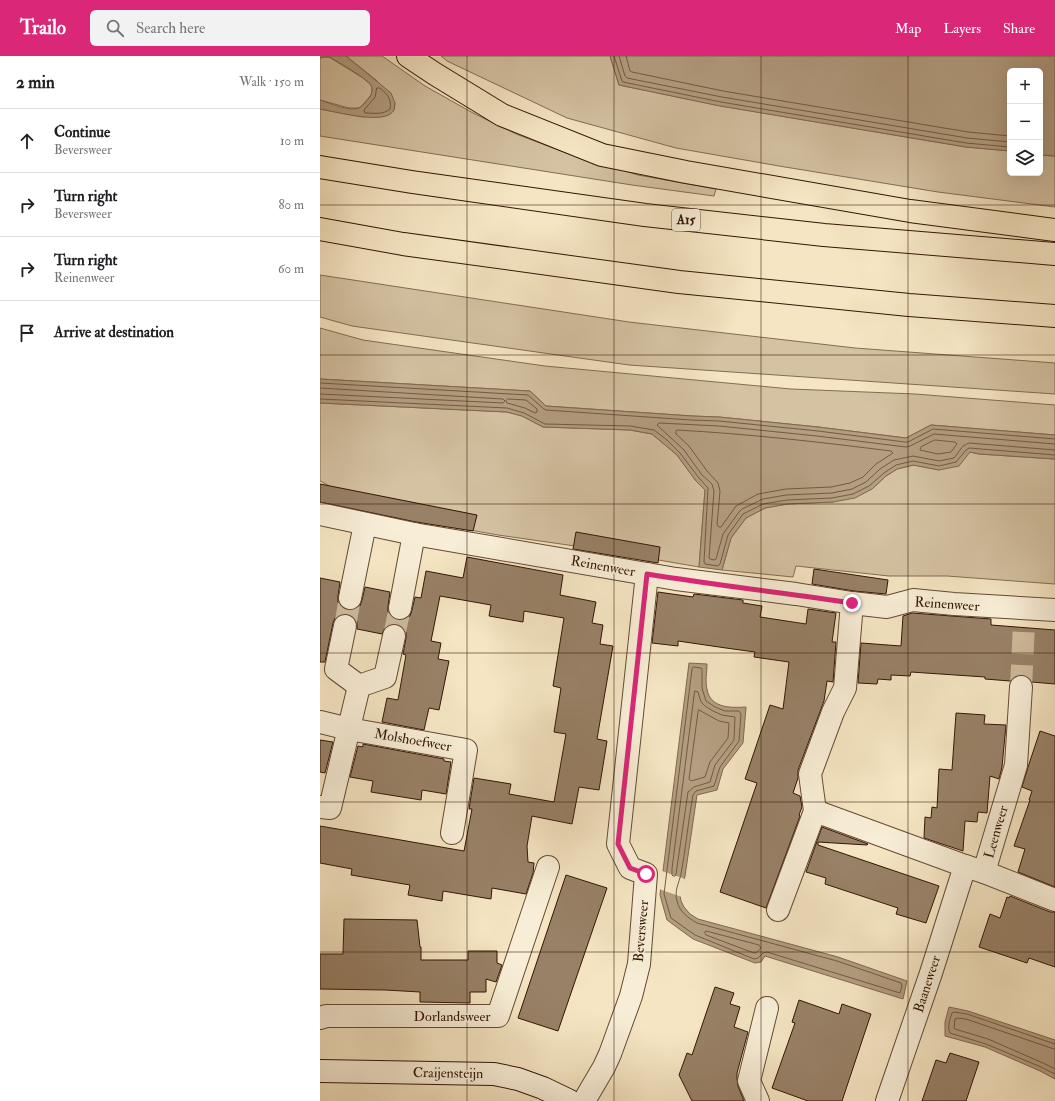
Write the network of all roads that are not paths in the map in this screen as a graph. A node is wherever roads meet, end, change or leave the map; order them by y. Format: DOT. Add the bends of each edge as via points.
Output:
graph roads {
  1 [pos="408,56"];
  2 [pos="320,167"];
  3 [pos="320,229"];
  4 [pos="1055,230"];
  5 [pos="1055,254"];
  6 [pos="1055,316"];
  7 [pos="320,514"];
  8 [pos="365,524"];
  9 [pos="414,534"];
  10 [pos="647,574"];
  11 [pos="350,598"];
  12 [pos="852,603"];
  13 [pos="400,608"];
  14 [pos="1055,610"];
  15 [pos="345,626"];
  16 [pos="394,636"];
  17 [pos="359,686"];
  18 [pos="1021,686"];
  19 [pos="320,722"];
  20 [pos="349,729"];
  21 [pos="325,808"];
  22 [pos="815,811"];
  23 [pos="452,832"];
  24 [pos="548,867"];
  25 [pos="974,869"];
  26 [pos="1055,900"];
  27 [pos="778,910"];
  28 [pos="767,1008"];
  29 [pos="320,1018"];
  30 [pos="320,1071"];
  31 [pos="570,1101"];
  32 [pos="584,1101"];
  33 [pos="758,1101"];
  34 [pos="887,1101"];
  1 -- 4 [label="highway" via="502,115 602,155 910,211"];
  2 -- 5 [label="highway, A15" via="645,215 824,235"];
  3 -- 6 [label="highway" via="403,244 679,282 909,305"];
  7 -- 8 [label="street, Reinenweer"];
  8 -- 9 [label="street, Reinenweer"];
  8 -- 11 [label="street"];
  9 -- 10 [label="street, Reinenweer"];
  9 -- 13 [label="street"];
  10 -- 12 [label="street, Reinenweer"];
  10 -- 32 [label="street, Beversweer" via="618,844 630,868 646,874 639,964 631,996 610,1054"];
  12 -- 14 [label="street, Reinenweer" via="887,608 912,600 1025,617"];
  12 -- 22 [label="street" via="845,688 833,712 810,774"];
  15 -- 17 [label="street" via="336,669"];
  16 -- 17 [label="street" via="385,677"];
  17 -- 20 [label="street"];
  18 -- 25 [label="street, Leenweer" via="1016,765"];
  19 -- 20 [label="street, Molshoefweer"];
  20 -- 21 [label="street"];
  20 -- 23 [label="street, Molshoefweer" via="466,750"];
  22 -- 25 [label="street, Leenweer"];
  22 -- 27 [label="street"];
  24 -- 29 [label="street, Dorlandsweer" via="498,1016"];
  25 -- 26 [label="street"];
  25 -- 34 [label="street, Baaneweer" via="932,973"];
  28 -- 33 [label="street" via="749,1081"];
  30 -- 31 [label="street, Craijensteijn" via="494,1074 544,1088"];
}
